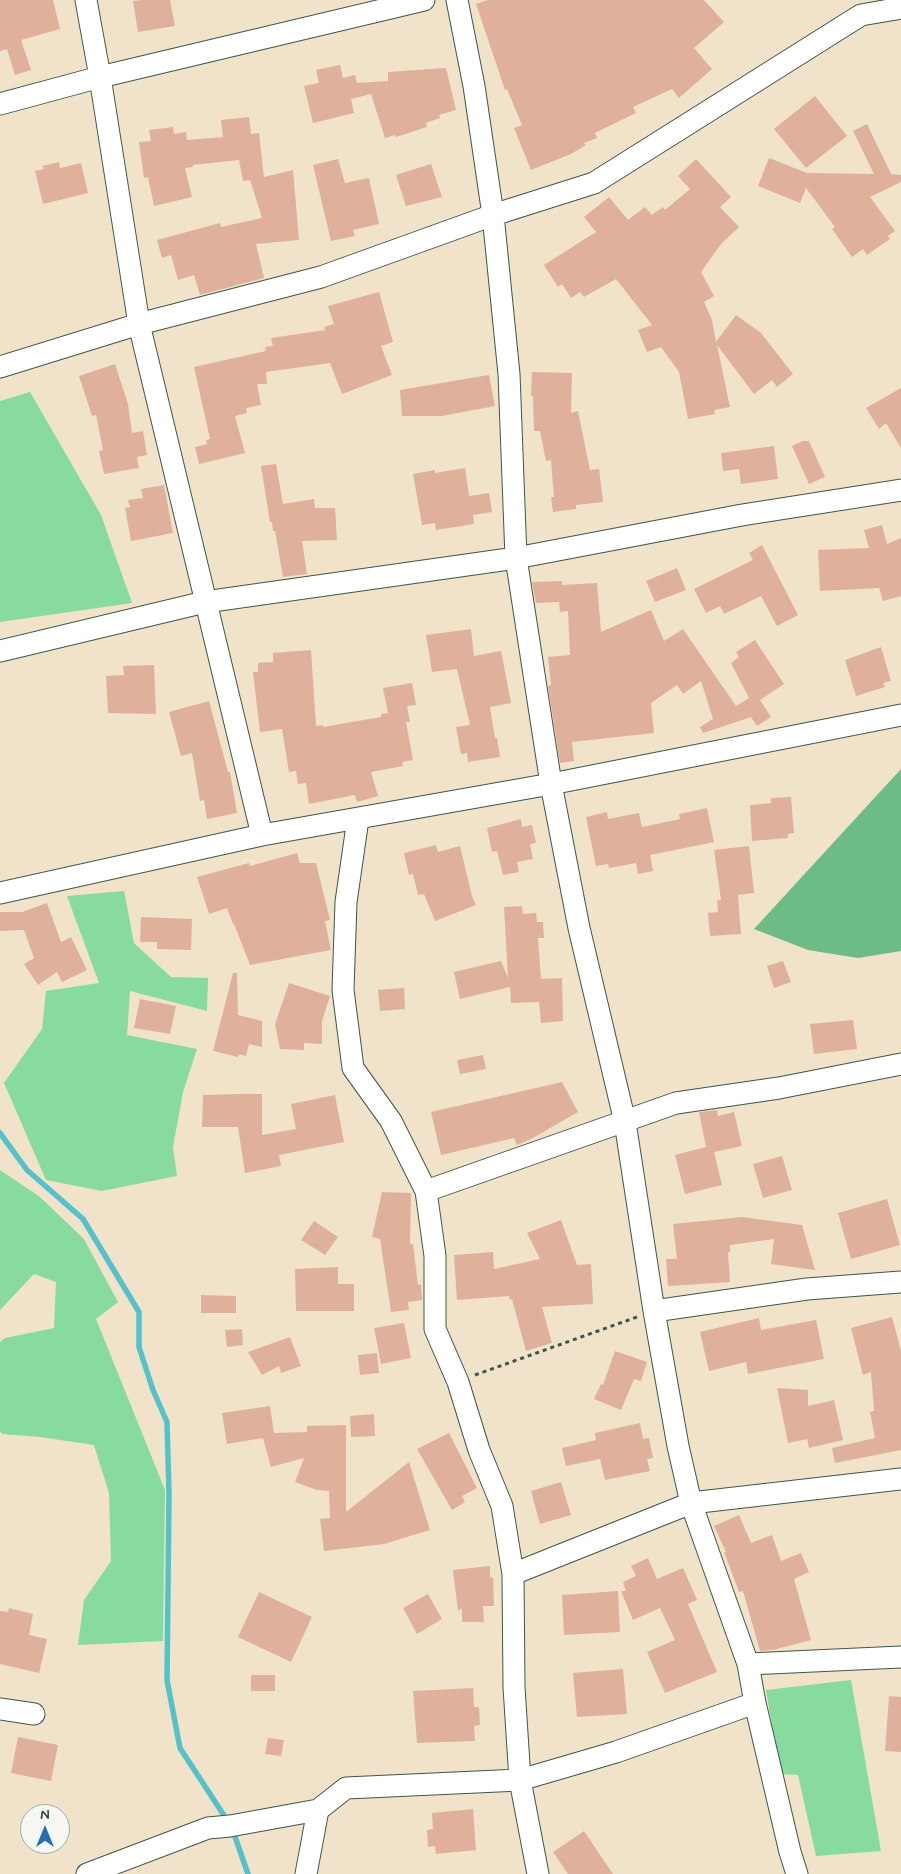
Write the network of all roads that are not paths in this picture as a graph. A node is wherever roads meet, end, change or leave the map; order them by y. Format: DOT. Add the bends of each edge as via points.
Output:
graph roads {
  1 [pos="86,0"];
  2 [pos="424,0"];
  3 [pos="457,0"];
  4 [pos="860,8"];
  5 [pos="901,8"];
  6 [pos="100,77"];
  7 [pos="0,104"];
  8 [pos="492,215"];
  9 [pos="139,324"];
  10 [pos="0,367"];
  11 [pos="901,490"];
  12 [pos="516,558"];
  13 [pos="206,602"];
  14 [pos="0,652"];
  15 [pos="901,715"];
  16 [pos="552,784"];
  17 [pos="358,819"];
  18 [pos="262,835"];
  19 [pos="0,893"];
  20 [pos="901,1064"];
  21 [pos="625,1122"];
  22 [pos="426,1191"];
  23 [pos="901,1282"];
  24 [pos="654,1311"];
  25 [pos="901,1480"];
  26 [pos="691,1503"];
  27 [pos="514,1574"];
  28 [pos="901,1657"];
  29 [pos="748,1664"];
  30 [pos="755,1703"];
  31 [pos="0,1709"];
  32 [pos="34,1714"];
  33 [pos="520,1780"];
  34 [pos="318,1810"];
  35 [pos="87,1874"];
  36 [pos="306,1874"];
  37 [pos="538,1874"];
  38 [pos="797,1874"];
  1 -- 6 [label="street"];
  2 -- 6 [label="street"];
  3 -- 8 [label="street" via="474,86"];
  4 -- 5 [label="street"];
  4 -- 8 [label="street" via="594,183"];
  6 -- 7 [label="street"];
  6 -- 9 [label="street"];
  8 -- 9 [label="street" via="321,276"];
  8 -- 12 [label="street" via="509,374"];
  9 -- 10 [label="street"];
  9 -- 13 [label="street"];
  11 -- 12 [label="street" via="742,514"];
  12 -- 13 [label="street"];
  12 -- 16 [label="street"];
  13 -- 14 [label="street"];
  13 -- 18 [label="street"];
  15 -- 16 [label="street"];
  16 -- 17 [label="street"];
  16 -- 21 [label="street" via="579,928"];
  17 -- 18 [label="street"];
  17 -- 22 [label="street" via="346,902 343,990 353,1068 391,1121"];
  18 -- 19 [label="street"];
  20 -- 21 [label="street" via="779,1088 676,1103"];
  21 -- 22 [label="street"];
  21 -- 24 [label="street"];
  22 -- 27 [label="street" via="436,1256 436,1329 502,1506"];
  23 -- 24 [label="street" via="807,1289"];
  24 -- 26 [label="street"];
  25 -- 26 [label="street"];
  26 -- 27 [label="street"];
  26 -- 29 [label="street"];
  27 -- 33 [label="street" via="514,1687"];
  28 -- 29 [label="street"];
  29 -- 30 [label="street"];
  30 -- 33 [label="street" via="616,1752"];
  30 -- 38 [label="street"];
  31 -- 32 [label="street"];
  33 -- 34 [label="street" via="346,1788"];
  33 -- 37 [label="street"];
  34 -- 35 [label="street" via="208,1828"];
  34 -- 36 [label="street"];
}
